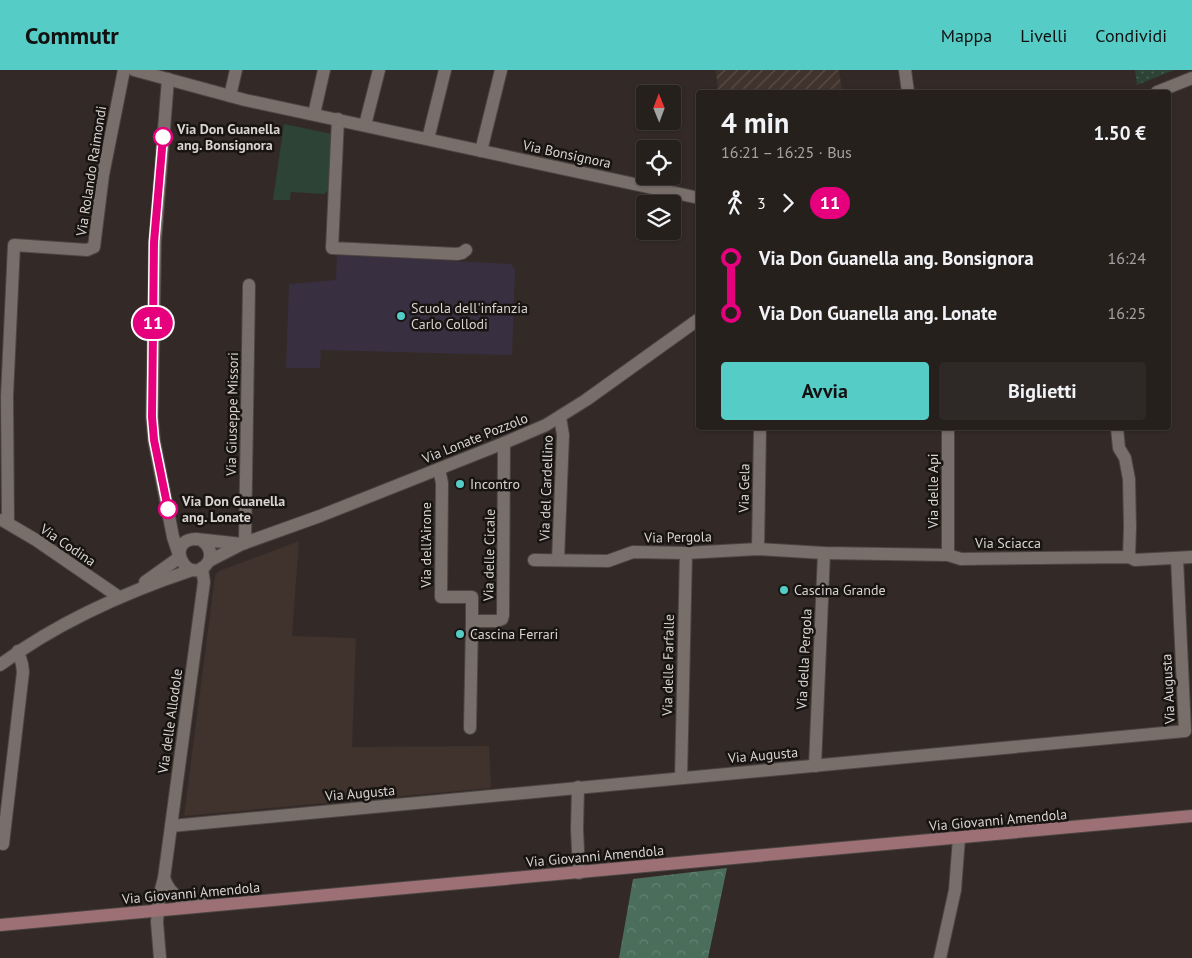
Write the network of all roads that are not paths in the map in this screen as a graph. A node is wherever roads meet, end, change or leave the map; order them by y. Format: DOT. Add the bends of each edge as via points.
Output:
graph roads {
  1 [pos="124,70"];
  2 [pos="134,70"];
  3 [pos="236,70"];
  4 [pos="324,70"];
  5 [pos="379,70"];
  6 [pos="445,70"];
  7 [pos="501,70"];
  8 [pos="905,70"];
  9 [pos="176,77"];
  10 [pos="1192,78"];
  11 [pos="908,90"];
  12 [pos="1162,90"];
  13 [pos="230,96"];
  14 [pos="314,114"];
  15 [pos="338,119"];
  16 [pos="365,126"];
  17 [pos="428,139"];
  18 [pos="481,151"];
  19 [pos="696,197"];
  20 [pos="466,250"];
  21 [pos="249,285"];
  22 [pos="696,321"];
  23 [pos="560,418"];
  24 [pos="760,430"];
  25 [pos="948,430"];
  26 [pos="1117,430"];
  27 [pos="504,443"];
  28 [pos="439,469"];
  29 [pos="4,521"];
  30 [pos="171,524"];
  31 [pos="196,540"];
  32 [pos="243,544"];
  33 [pos="758,549"];
  34 [pos="686,553"];
  35 [pos="824,553"];
  36 [pos="948,555"];
  37 [pos="180,556"];
  38 [pos="1129,557"];
  39 [pos="1192,557"];
  40 [pos="1177,558"];
  41 [pos="534,560"];
  42 [pos="558,560"];
  43 [pos="201,566"];
  44 [pos="135,590"];
  45 [pos="119,597"];
  46 [pos="472,621"];
  47 [pos="18,651"];
  48 [pos="0,664"];
  49 [pos="470,728"];
  50 [pos="1189,731"];
  51 [pos="815,766"];
  52 [pos="681,778"];
  53 [pos="578,787"];
  54 [pos="1192,816"];
  55 [pos="171,826"];
  56 [pos="958,838"];
  57 [pos="3,844"];
  58 [pos="579,873"];
  59 [pos="164,878"];
  60 [pos="232,905"];
  61 [pos="158,911"];
  62 [pos="0,925"];
  63 [pos="160,958"];
  64 [pos="940,958"];
  1 -- 29 [label="street, Via Rolando Raimondi" via="103,176 94,247 87,250 14,245"];
  2 -- 9 [label="street, Via Bonsignora"];
  3 -- 13 [label="street"];
  4 -- 14 [label="street"];
  5 -- 16 [label="street"];
  6 -- 17 [label="street"];
  7 -- 18 [label="street"];
  8 -- 11 [label="street"];
  9 -- 13 [label="street, Via Bonsignora"];
  9 -- 30 [label="street" via="154,242 152,417"];
  10 -- 12 [label="street"];
  13 -- 14 [label="street, Via Bonsignora"];
  14 -- 15 [label="street, Via Bonsignora"];
  15 -- 16 [label="street, Via Bonsignora"];
  15 -- 20 [label="street" via="332,248 457,254"];
  16 -- 17 [label="street, Via Bonsignora"];
  17 -- 18 [label="street, Via Bonsignora"];
  18 -- 19 [label="street, Via Bonsignora"];
  21 -- 32 [label="street, Via Giuseppe Missori"];
  22 -- 23 [label="street, Via Lonate Pozzolo"];
  23 -- 27 [label="street, Via Lonate Pozzolo"];
  23 -- 42 [label="street, Via del Cardellino" via="563,435"];
  24 -- 33 [label="street, Via Gela"];
  25 -- 36 [label="street, Via delle Api"];
  26 -- 38 [label="street" via="1130,479"];
  27 -- 28 [label="street, Via Lonate Pozzolo"];
  27 -- 46 [label="street, Via delle Cicale" via="503,615 497,620"];
  28 -- 32 [label="street, Via Lonate Pozzolo"];
  28 -- 46 [label="street, Via dell'Airone" via="442,480 441,597 472,598"];
  29 -- 45 [label="street, Via Codina"];
  30 -- 31 [label="street"];
  30 -- 37 [label="street"];
  31 -- 32 [label="street"];
  31 -- 37 [label="street" via="182,545"];
  31 -- 43 [label="street" via="210,551"];
  32 -- 43 [label="street, Via Lonate Pozzolo"];
  33 -- 34 [label="street, Via Pergola"];
  33 -- 35 [label="street, Via Pergola"];
  34 -- 42 [label="street, Via Pergola" via="633,552 608,561"];
  34 -- 52 [label="street, Via delle Farfalle"];
  35 -- 36 [label="street, Via Sciacca"];
  35 -- 51 [label="street, Via della Pergola"];
  36 -- 38 [label="street, Via Sciacca" via="961,558"];
  37 -- 43 [label="street" via="183,564"];
  37 -- 44 [label="street"];
  38 -- 40 [label="street, Via Sciacca" via="1135,560"];
  39 -- 40 [label="street, Via Sciacca"];
  40 -- 50 [label="street, Via Augusta"];
  41 -- 42 [label="street, Via Pergola"];
  43 -- 44 [label="street, Via Lonate Pozzolo"];
  43 -- 55 [label="street, Via delle Allodole" via="204,582"];
  44 -- 45 [label="street"];
  45 -- 47 [label="street" via="60,625"];
  46 -- 49 [label="street"];
  47 -- 48 [label="street"];
  47 -- 57 [label="street" via="22,672"];
  50 -- 51 [label="street, Via Augusta"];
  51 -- 52 [label="street, Via Augusta"];
  52 -- 53 [label="street, Via Augusta"];
  53 -- 55 [label="street, Via Augusta"];
  53 -- 58 [label="street"];
  54 -- 56 [label="main road, Via Giovanni Amendola"];
  55 -- 59 [label="street, Via delle Allodole"];
  56 -- 58 [label="main road, Via Giovanni Amendola"];
  56 -- 64 [label="street" via="955,890"];
  58 -- 60 [label="main road, Via Giovanni Amendola"];
  59 -- 60 [label="street" via="171,893 181,900"];
  59 -- 61 [label="street, Via delle Allodole"];
  60 -- 61 [label="main road, Via Giovanni Amendola"];
  61 -- 62 [label="main road, Via Giovanni Amendola"];
  61 -- 63 [label="street, Via delle Allodole"];
}
